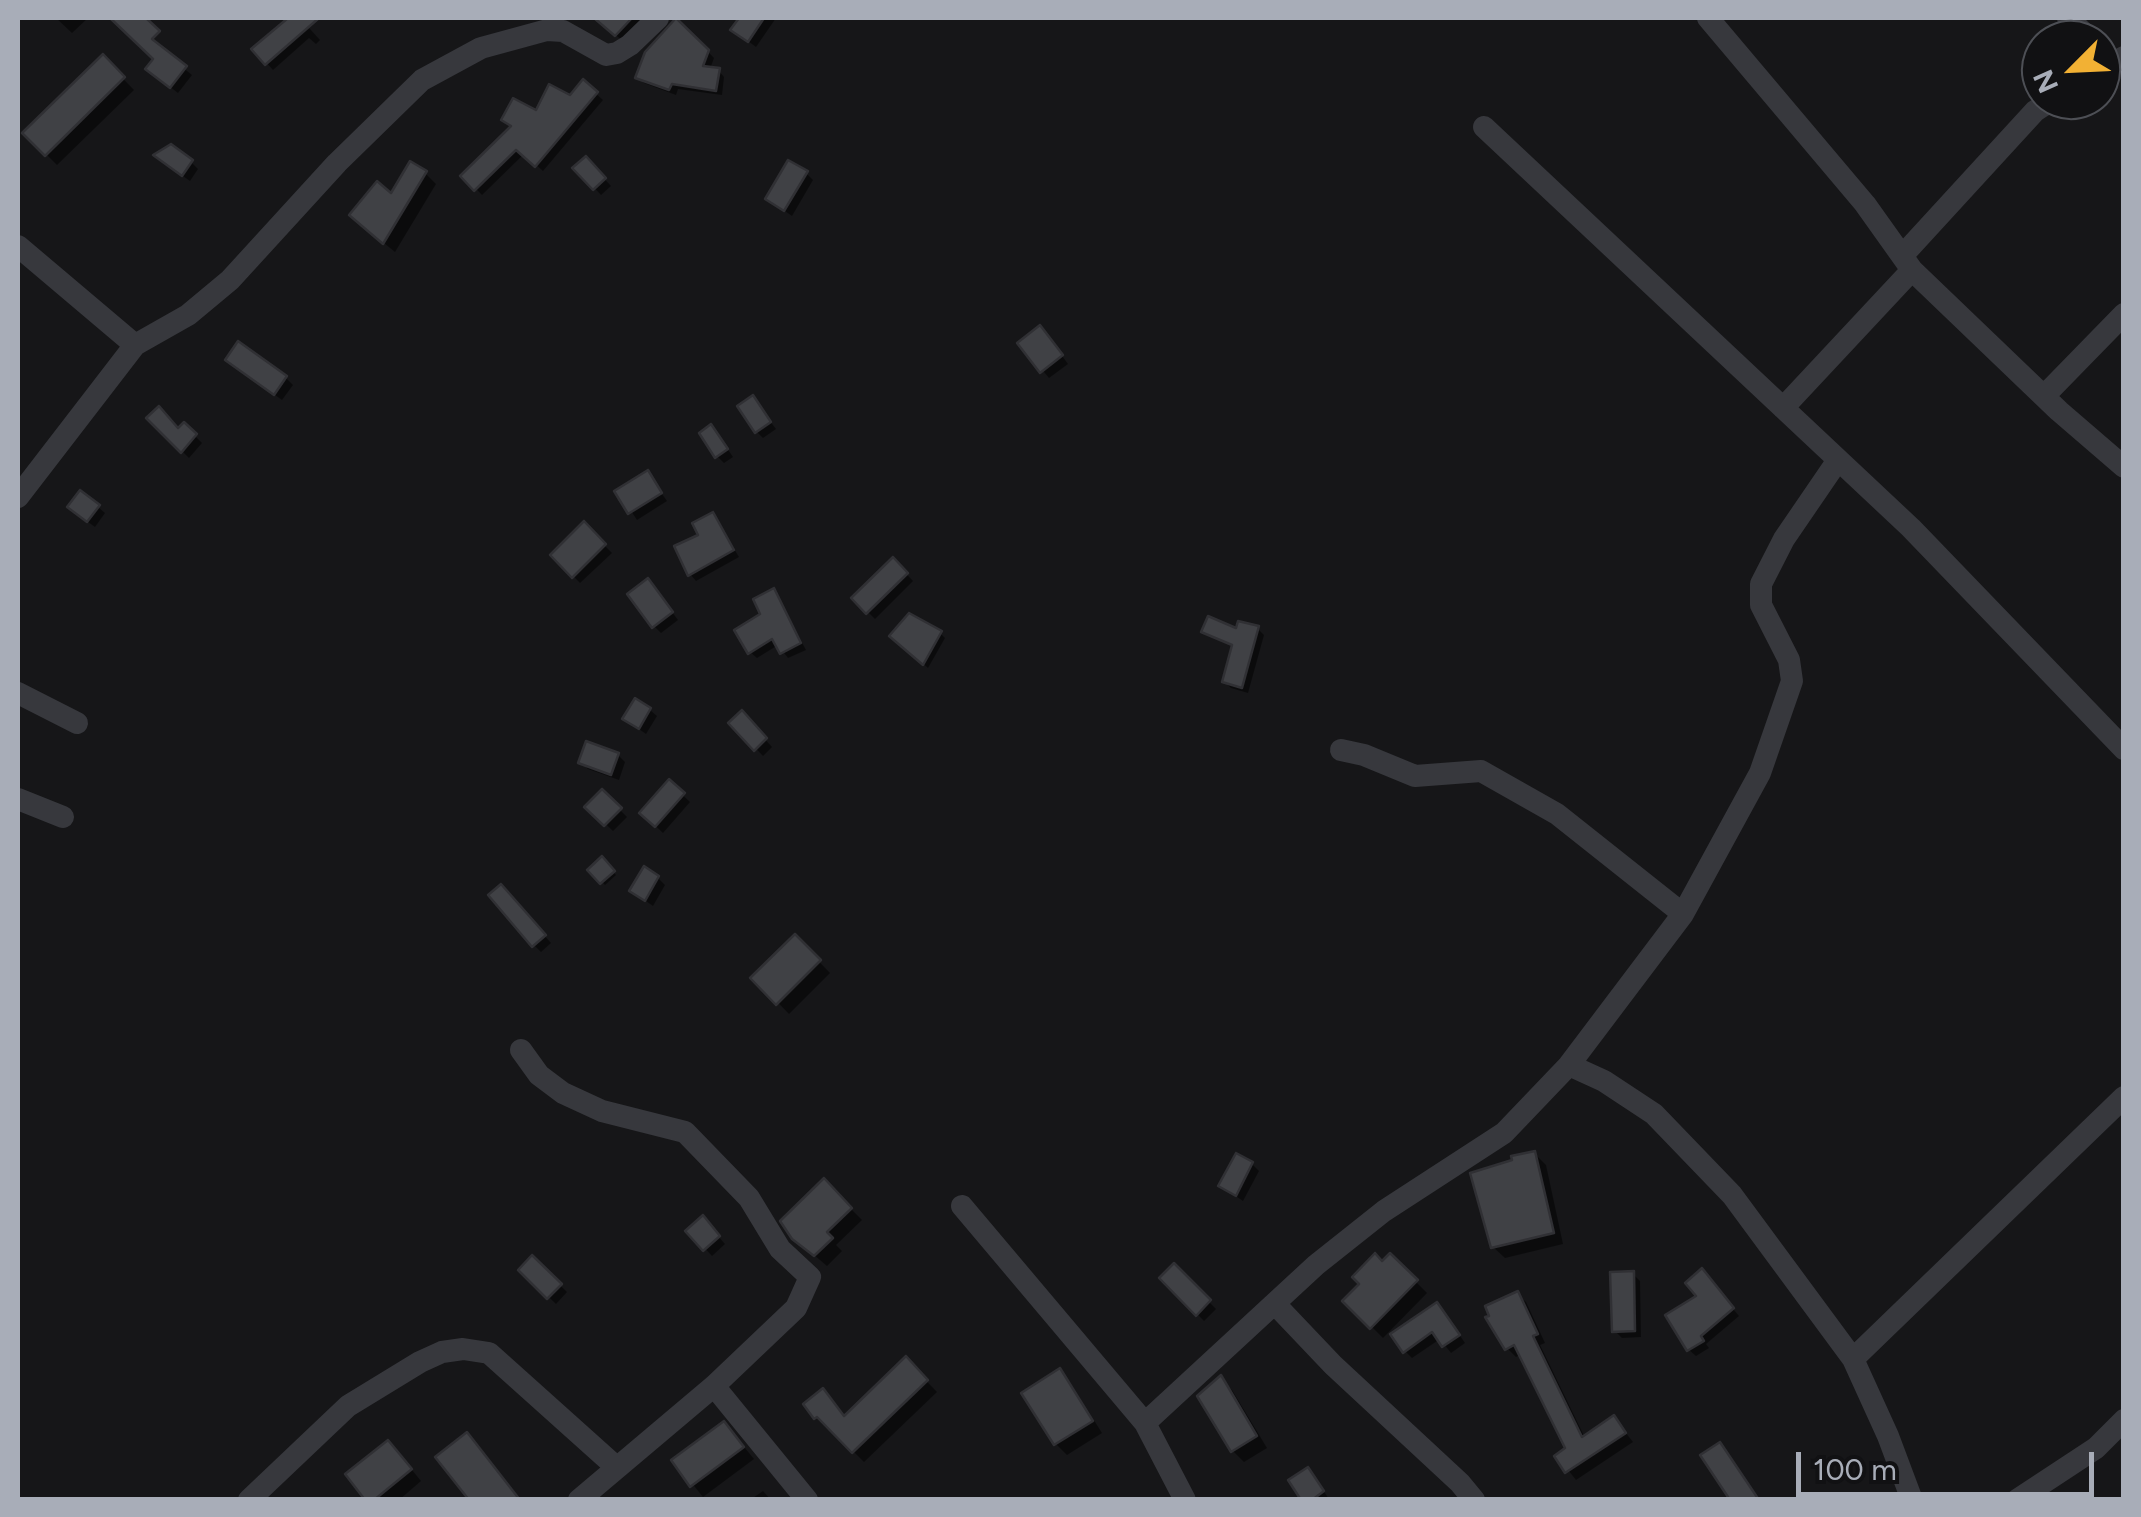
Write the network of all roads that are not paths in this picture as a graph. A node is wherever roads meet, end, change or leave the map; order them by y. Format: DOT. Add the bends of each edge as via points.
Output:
graph roads {
  1 [pos="658,18"];
  2 [pos="1708,18"];
  3 [pos="2028,120"];
  4 [pos="1484,126"];
  5 [pos="18,246"];
  6 [pos="1907,263"];
  7 [pos="2124,314"];
  8 [pos="135,345"];
  9 [pos="2044,396"];
  10 [pos="1782,408"];
  11 [pos="1838,460"];
  12 [pos="2124,467"];
  13 [pos="18,496"];
  14 [pos="18,693"];
  15 [pos="77,723"];
  16 [pos="2124,749"];
  17 [pos="1341,750"];
  18 [pos="18,800"];
  19 [pos="63,817"];
  20 [pos="1683,914"];
  21 [pos="521,1050"];
  22 [pos="1569,1065"];
  23 [pos="2124,1097"];
  24 [pos="962,1206"];
  25 [pos="1275,1304"];
  26 [pos="1853,1359"];
  27 [pos="714,1386"];
  28 [pos="2124,1420"];
  29 [pos="1145,1423"];
  30 [pos="614,1466"];
  31 [pos="1180,1498"];
  32 [pos="249,1500"];
  33 [pos="578,1500"];
  34 [pos="807,1500"];
  35 [pos="1474,1500"];
  36 [pos="1912,1500"];
  37 [pos="2018,1500"];
  1 -- 8 [label="street" via="617,53 606,55 547,30 481,48 422,80 230,280 188,316"];
  2 -- 6 [label="street" via="1866,204"];
  3 -- 6 [label="street"];
  4 -- 10 [label="street"];
  5 -- 8 [label="street"];
  6 -- 9 [label="street"];
  6 -- 10 [label="street"];
  7 -- 9 [label="street"];
  8 -- 13 [label="street"];
  9 -- 12 [label="street"];
  10 -- 11 [label="street"];
  11 -- 16 [label="street"];
  11 -- 20 [label="street" via="1761,584 1761,604 1789,660 1792,681 1760,773"];
  14 -- 15 [label="street"];
  17 -- 20 [label="street" via="1415,776 1481,772 1556,814"];
  18 -- 19 [label="street"];
  20 -- 22 [label="street"];
  21 -- 27 [label="street" via="563,1093 602,1111 685,1132 749,1198 780,1249 810,1277 796,1308"];
  22 -- 25 [label="street" via="1504,1133 1371,1221"];
  22 -- 26 [label="street" via="1654,1114 1732,1195"];
  23 -- 26 [label="street"];
  24 -- 29 [label="street"];
  25 -- 29 [label="street"];
  25 -- 35 [label="street"];
  26 -- 36 [label="street"];
  27 -- 30 [label="street"];
  27 -- 34 [label="street"];
  28 -- 37 [label="street" via="2096,1448"];
  29 -- 31 [label="street"];
  30 -- 32 [label="street" via="488,1353 463,1349 420,1362 348,1406"];
  30 -- 33 [label="street"];
}
